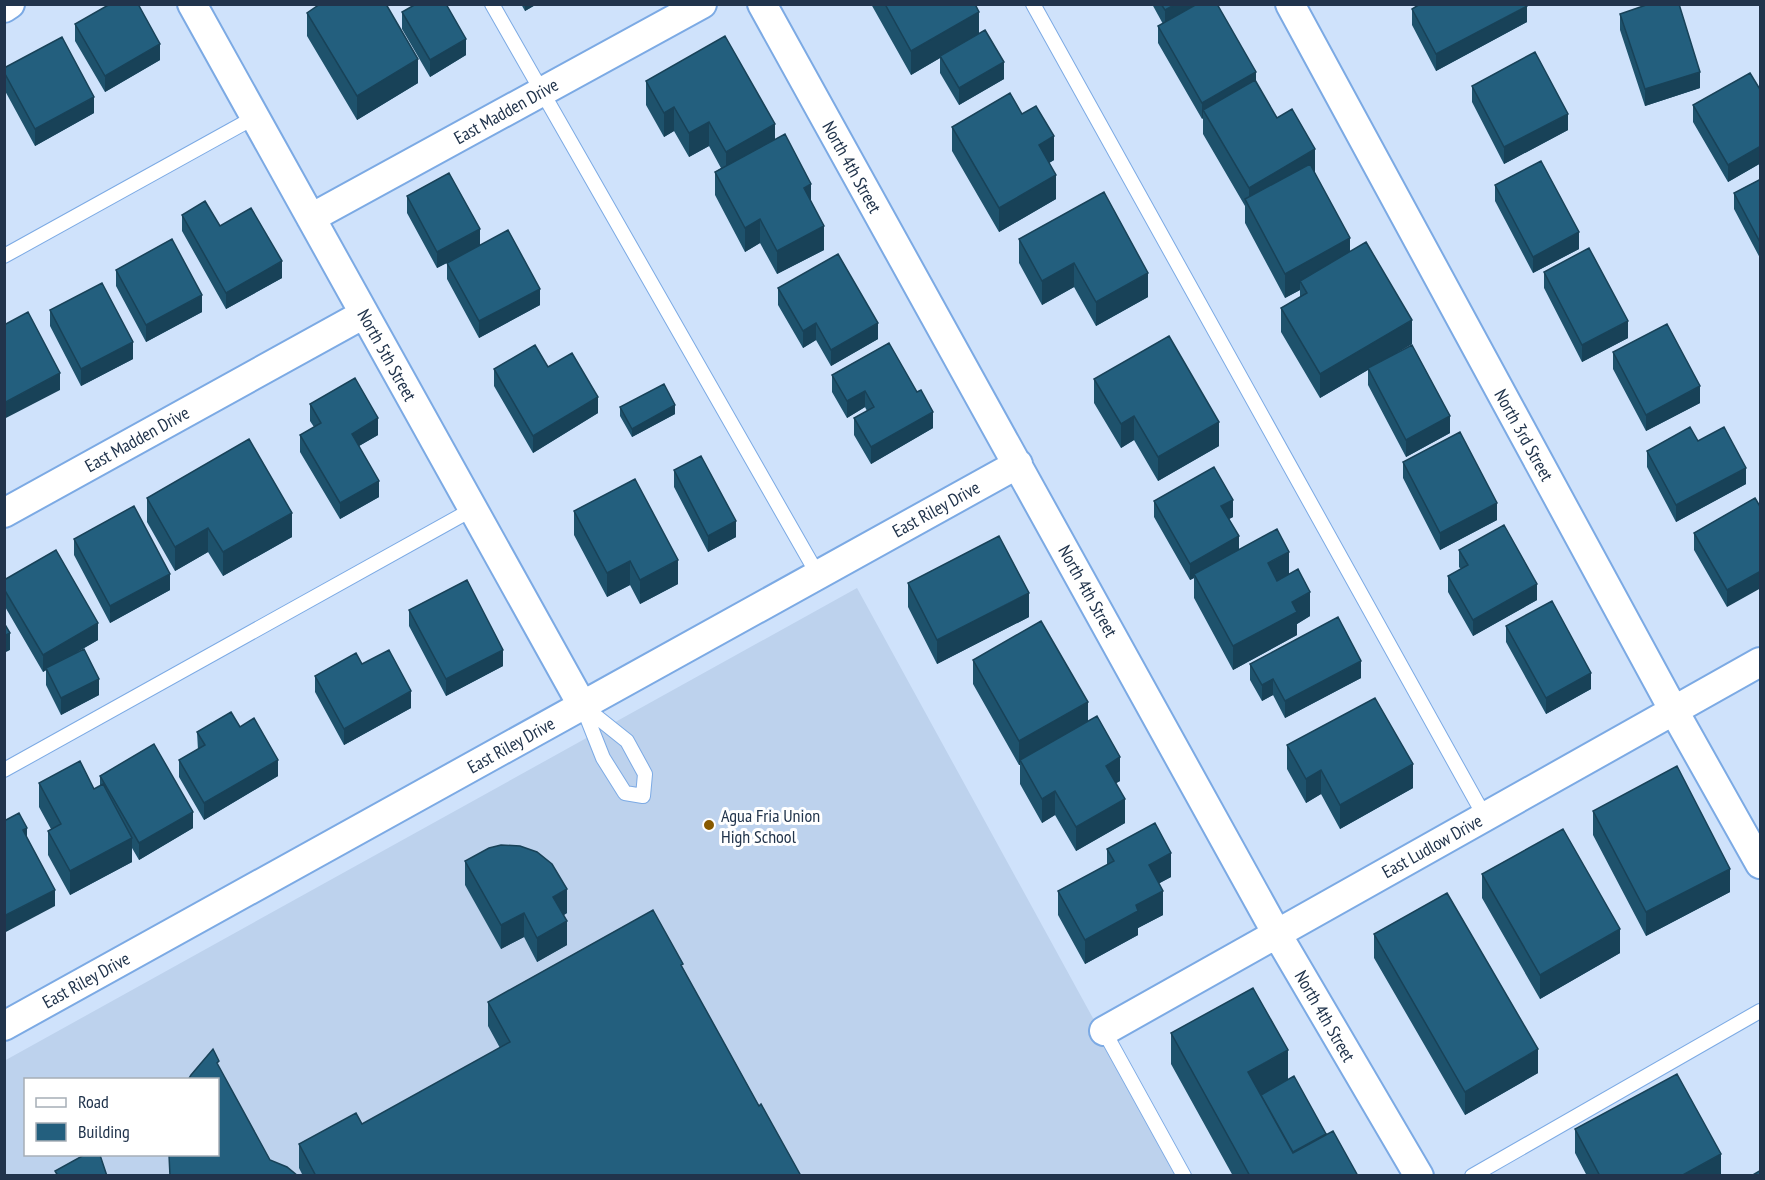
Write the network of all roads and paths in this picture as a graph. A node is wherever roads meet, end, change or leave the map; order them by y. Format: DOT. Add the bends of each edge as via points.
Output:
graph roads {
  1 [pos="10,4"];
  2 [pos="192,4"];
  3 [pos="492,4"];
  4 [pos="702,4"];
  5 [pos="762,4"];
  6 [pos="1033,4"];
  7 [pos="1290,4"];
  8 [pos="4,8"];
  9 [pos="542,92"];
  10 [pos="255,117"];
  11 [pos="311,218"];
  12 [pos="4,256"];
  13 [pos="364,314"];
  14 [pos="1018,464"];
  15 [pos="473,509"];
  16 [pos="4,513"];
  17 [pos="818,575"];
  18 [pos="1761,662"];
  19 [pos="582,705"];
  20 [pos="1674,711"];
  21 [pos="4,770"];
  22 [pos="1485,817"];
  23 [pos="1761,864"];
  24 [pos="1277,933"];
  25 [pos="1761,1011"];
  26 [pos="4,1026"];
  27 [pos="1104,1030"];
  28 [pos="1184,1176"];
  29 [pos="1419,1176"];
  30 [pos="1472,1176"];
  1 -- 8 [label="street"];
  2 -- 10 [label="street, North 5th Street"];
  3 -- 9 [label="lane"];
  4 -- 9 [label="street, East Madden Drive"];
  5 -- 14 [label="street, North 4th Street"];
  6 -- 22 [label="lane"];
  7 -- 20 [label="street, North 3rd Street"];
  9 -- 11 [label="street, East Madden Drive"];
  9 -- 17 [label="lane"];
  10 -- 11 [label="street, North 5th Street"];
  10 -- 12 [label="lane"];
  11 -- 13 [label="street, North 5th Street"];
  13 -- 15 [label="street, North 5th Street"];
  13 -- 16 [label="street, East Madden Drive"];
  14 -- 17 [label="street, East Riley Drive"];
  14 -- 24 [label="street, North 4th Street"];
  15 -- 19 [label="street, North 5th Street"];
  15 -- 21 [label="lane"];
  17 -- 19 [label="street, East Riley Drive"];
  18 -- 20 [label="street, East Ludlow Drive"];
  19 -- 19 [label="lane" via="603,758 625,793 643,796 645,774 627,741"];
  19 -- 26 [label="street, East Riley Drive"];
  20 -- 22 [label="street, East Ludlow Drive"];
  20 -- 23 [label="street, North 3rd Street"];
  22 -- 24 [label="street, East Ludlow Drive"];
  24 -- 27 [label="street, East Ludlow Drive"];
  24 -- 29 [label="street, North 4th Street"];
  25 -- 30 [label="lane"];
  27 -- 28 [label="lane"];
}
